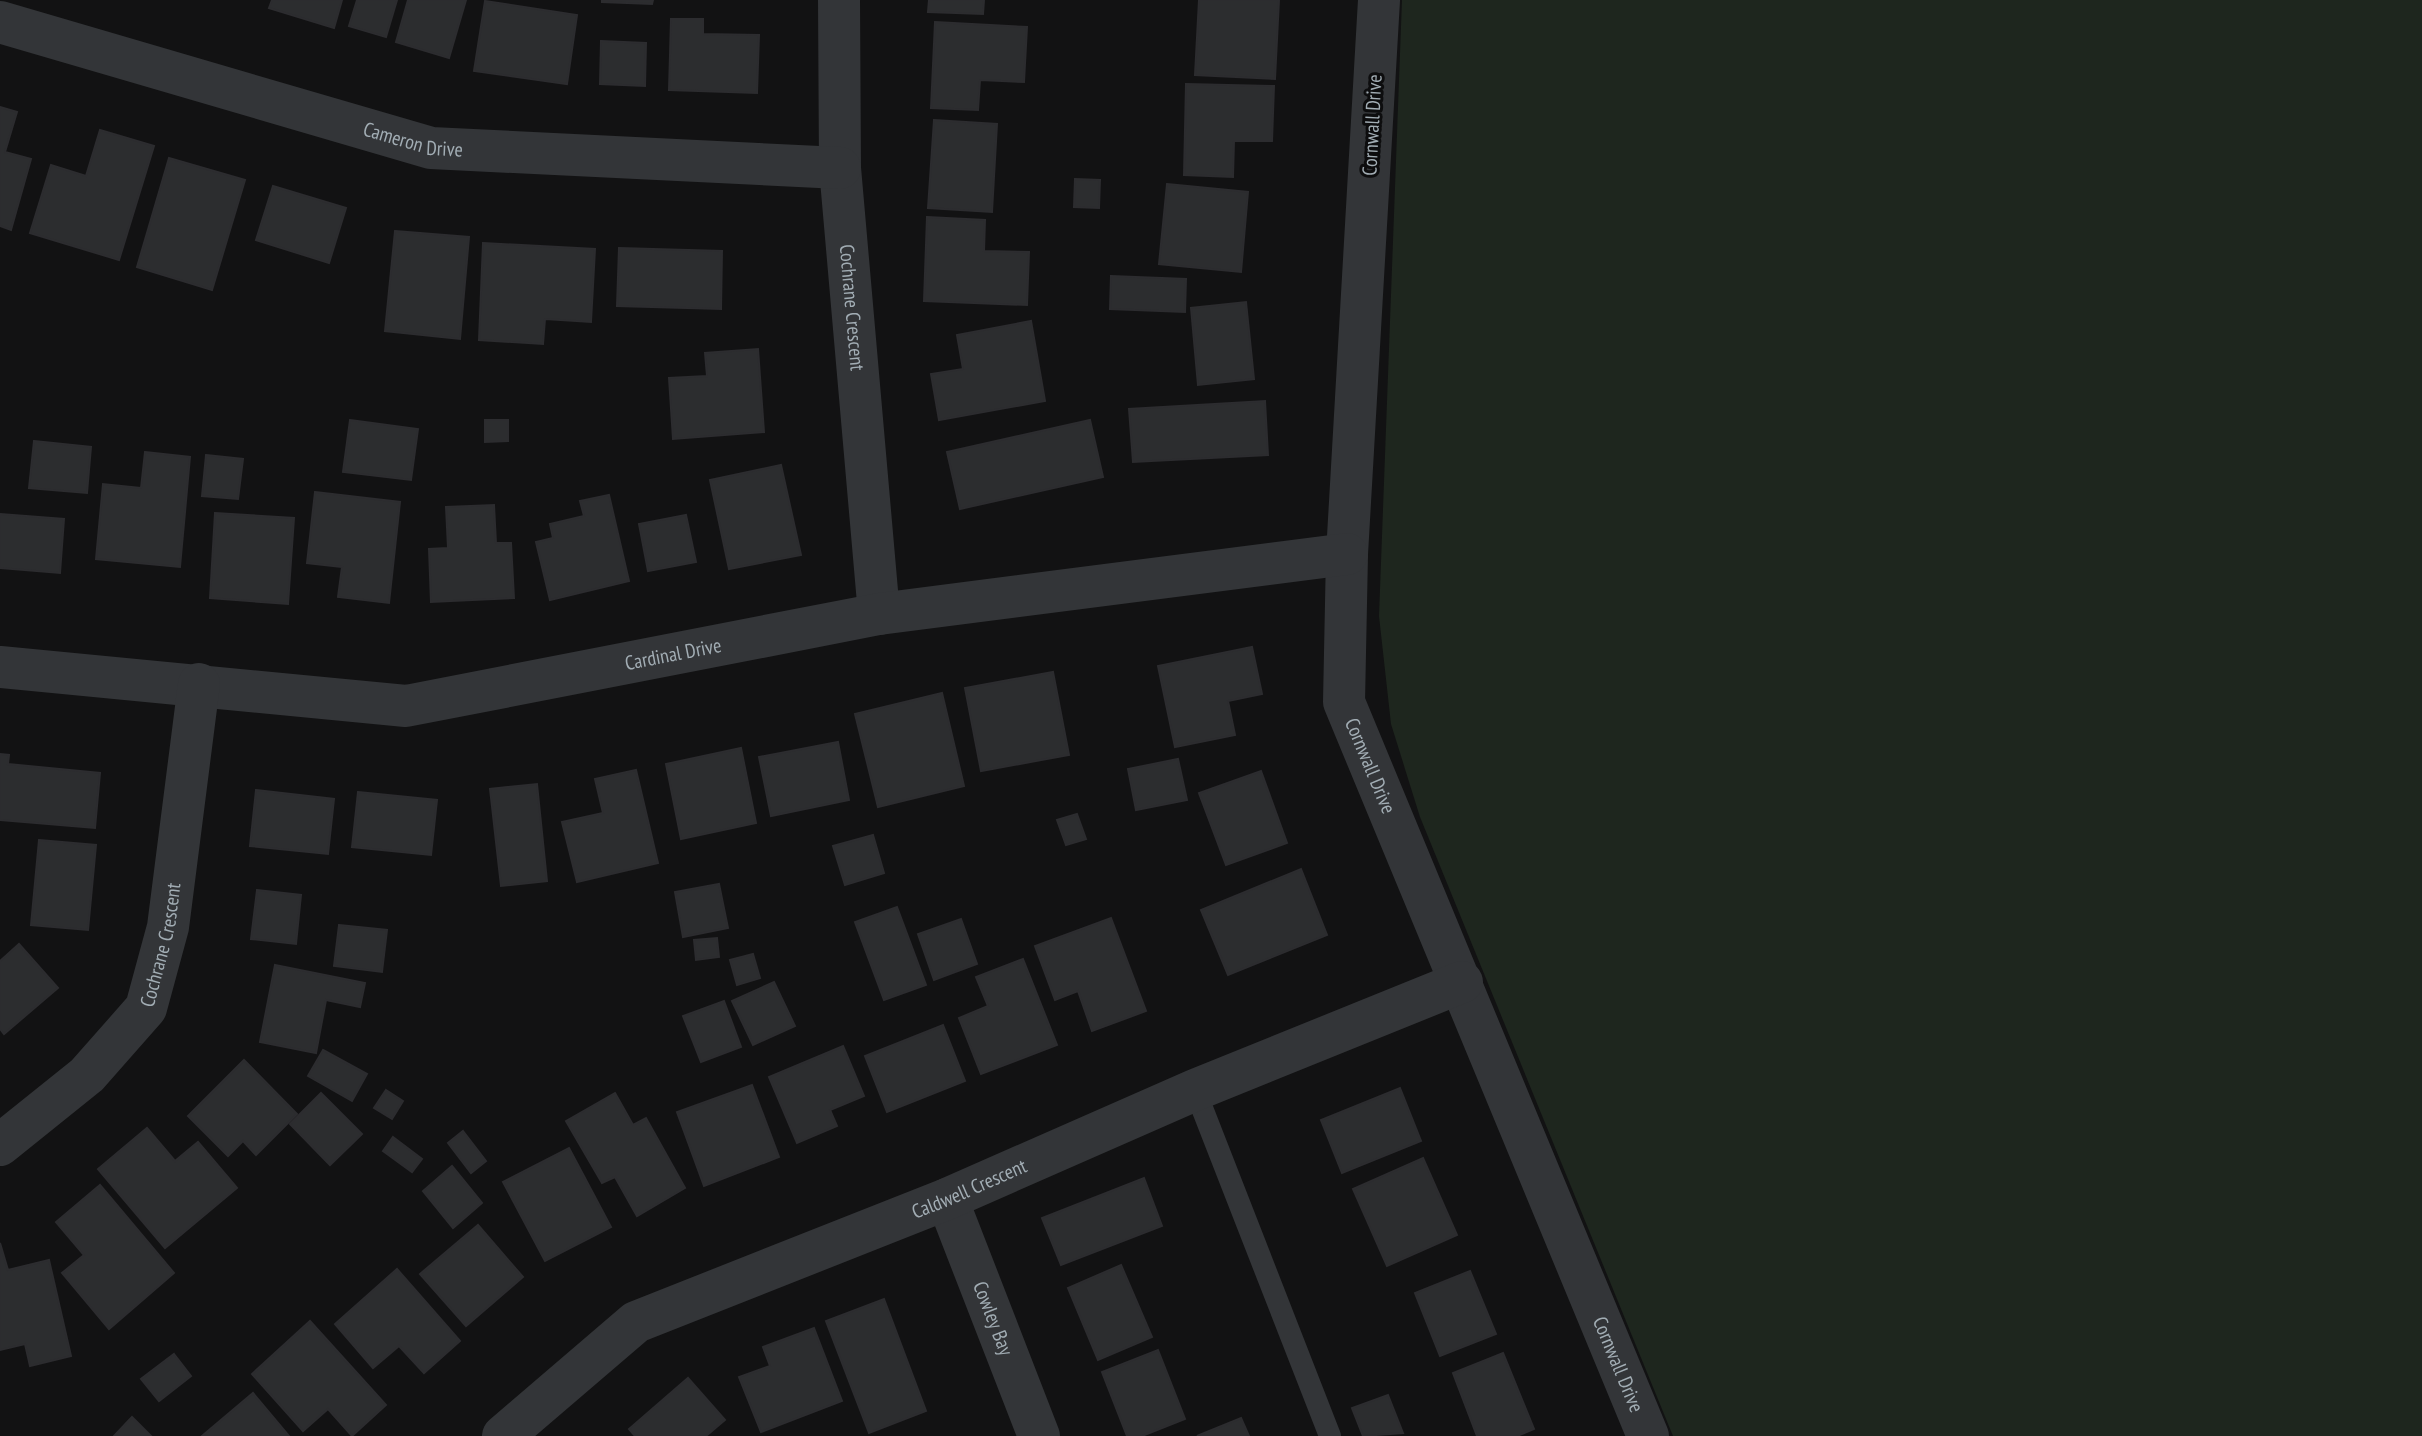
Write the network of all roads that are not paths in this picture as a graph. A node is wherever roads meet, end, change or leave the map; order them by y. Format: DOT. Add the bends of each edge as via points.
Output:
graph roads {
  1 [pos="839,0"];
  2 [pos="1379,0"];
  3 [pos="0,22"];
  4 [pos="840,168"];
  5 [pos="1347,554"];
  6 [pos="879,614"];
  7 [pos="0,667"];
  8 [pos="199,684"];
  9 [pos="1462,982"];
  10 [pos="1195,1090"];
  11 [pos="0,1145"];
  12 [pos="947,1199"];
  13 [pos="503,1436"];
  14 [pos="1039,1436"];
  15 [pos="1330,1436"];
  16 [pos="1648,1436"];
  1 -- 4 [label="street, Cochrane Crescent"];
  2 -- 5 [label="street, Cornwall Drive"];
  3 -- 4 [label="street, Cameron Drive" via="431,148"];
  4 -- 6 [label="street, Cochrane Crescent"];
  5 -- 6 [label="street, Cardinal Drive"];
  5 -- 9 [label="street, Cornwall Drive" via="1344,702"];
  6 -- 8 [label="street, Cardinal Drive" via="406,706"];
  7 -- 8 [label="street, Cardinal Drive"];
  8 -- 11 [label="street, Cochrane Crescent" via="168,927 146,1008 87,1075"];
  9 -- 10 [label="street, Caldwell Crescent"];
  9 -- 16 [label="street, Cornwall Drive"];
  10 -- 12 [label="street, Caldwell Crescent"];
  10 -- 15 [label="lane"];
  12 -- 13 [label="street, Caldwell Crescent" via="636,1322"];
  12 -- 14 [label="street, Cowley Bay"];
}
